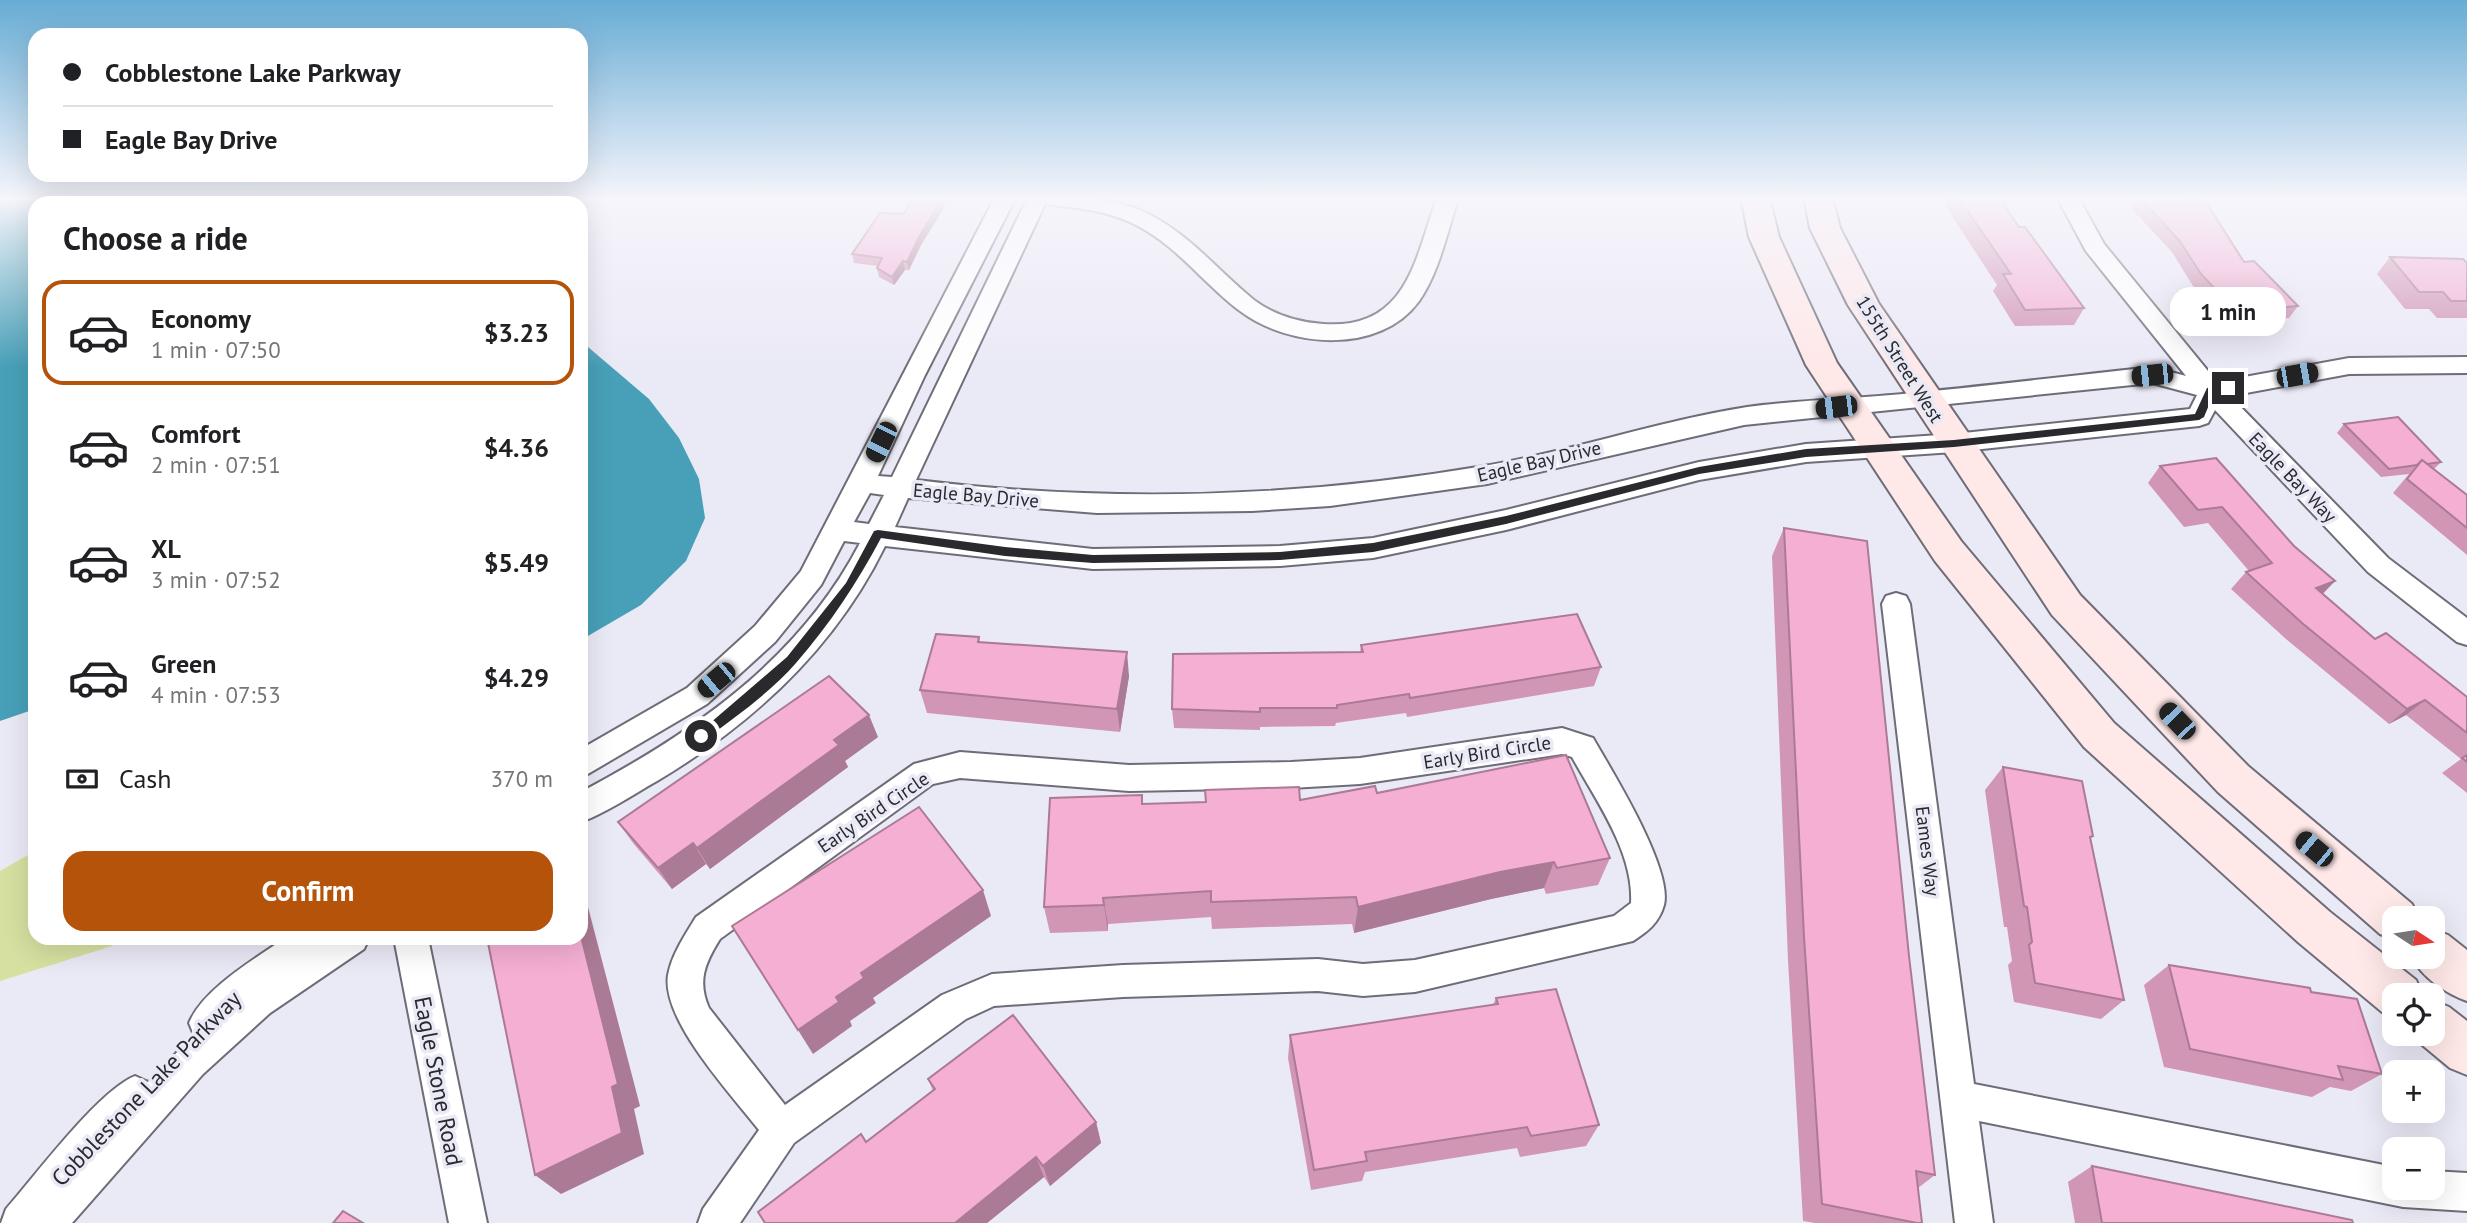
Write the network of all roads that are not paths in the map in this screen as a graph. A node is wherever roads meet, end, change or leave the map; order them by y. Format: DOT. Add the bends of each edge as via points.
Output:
graph roads {
  1 [pos="976,254"];
  2 [pos="1013,254"];
  3 [pos="1189,254"];
  4 [pos="1428,254"];
  5 [pos="1772,254"];
  6 [pos="1838,254"];
  7 [pos="2101,254"];
  8 [pos="2467,365"];
  9 [pos="2211,391"];
  10 [pos="1924,397"];
  11 [pos="1851,405"];
  12 [pos="1954,443"];
  13 [pos="1876,447"];
  14 [pos="862,483"];
  15 [pos="899,488"];
  16 [pos="838,530"];
  17 [pos="878,534"];
  18 [pos="1896,604"];
  19 [pos="2467,634"];
  20 [pos="697,696"];
  21 [pos="720,723"];
  22 [pos="588,761"];
  23 [pos="588,804"];
  24 [pos="2382,907"];
  25 [pos="303,945"];
  26 [pos="342,945"];
  27 [pos="412,945"];
  28 [pos="2445,961"];
  29 [pos="2467,979"];
  30 [pos="2383,983"];
  31 [pos="2445,1033"];
  32 [pos="2467,1051"];
  33 [pos="1960,1099"];
  34 [pos="781,1130"];
  35 [pos="2382,1184"];
  36 [pos="2445,1191"];
  37 [pos="2467,1192"];
  38 [pos="20,1223"];
  39 [pos="47,1223"];
  40 [pos="468,1223"];
  41 [pos="717,1223"];
  42 [pos="1975,1223"];
  1 -- 14 [label="street"];
  2 -- 15 [label="street"];
  3 -- 4 [label="street" via="1259,314 1286,326 1318,331 1366,326 1402,307 1415,289"];
  5 -- 11 [label="street" via="1822,365"];
  6 -- 10 [label="street, 155th Street West" via="1864,305"];
  7 -- 9 [label="street, Eagle Bay Way"];
  8 -- 9 [label="street, Eagle Bay Drive" via="2349,366"];
  9 -- 10 [label="street, Eagle Bay Drive" via="2152,375"];
  9 -- 12 [label="street" via="2199,417"];
  9 -- 19 [label="street, Eagle Bay Way" via="2378,565"];
  10 -- 11 [label="street, Eagle Bay Drive"];
  10 -- 12 [label="street, 155th Street West"];
  11 -- 13 [label="street"];
  11 -- 15 [label="street, Eagle Bay Drive" via="1679,428 1490,474 1370,494 1266,504 1089,505"];
  12 -- 13 [label="street"];
  12 -- 24 [label="street, 155th Street West" via="2066,605 2233,779"];
  13 -- 17 [label="street" via="1699,471 1373,548 1280,556 1093,559"];
  13 -- 30 [label="street" via="1948,551 2099,735"];
  14 -- 15 [label="street, Eagle Bay Drive"];
  14 -- 16 [label="street"];
  15 -- 17 [label="street"];
  16 -- 17 [label="street"];
  16 -- 20 [label="street" via="811,578 765,634"];
  17 -- 21 [label="street" via="850,586 821,625 791,660"];
  18 -- 33 [label="street, Eames Way"];
  20 -- 21 [label="street"];
  20 -- 22 [label="street"];
  21 -- 23 [label="street" via="662,764"];
  25 -- 38 [label="street, Cobblestone Lake Parkway" via="244,987 173,1055 85,1145"];
  26 -- 39 [label="street, Cobblestone Lake Parkway" via="258,1001 190,1062"];
  27 -- 40 [label="street, Eagle Stone Road"];
  28 -- 29 [label="street"];
  31 -- 32 [label="street"];
  33 -- 35 [label="street"];
  33 -- 42 [label="street, Eames Way"];
  34 -- 34 [label="street, Early Bird Circle" via="697,1020 687,997 685,975 693,952 719,920 925,773 960,765 1129,778 1291,775 1360,771 1562,741 1583,747 1645,872 1649,902 1639,919 1620,930 1415,975 1363,980 1318,975 1123,981 992,990 954,1007"];
  34 -- 41 [label="street, Early Bird Circle"];
  36 -- 37 [label="street"];
}
